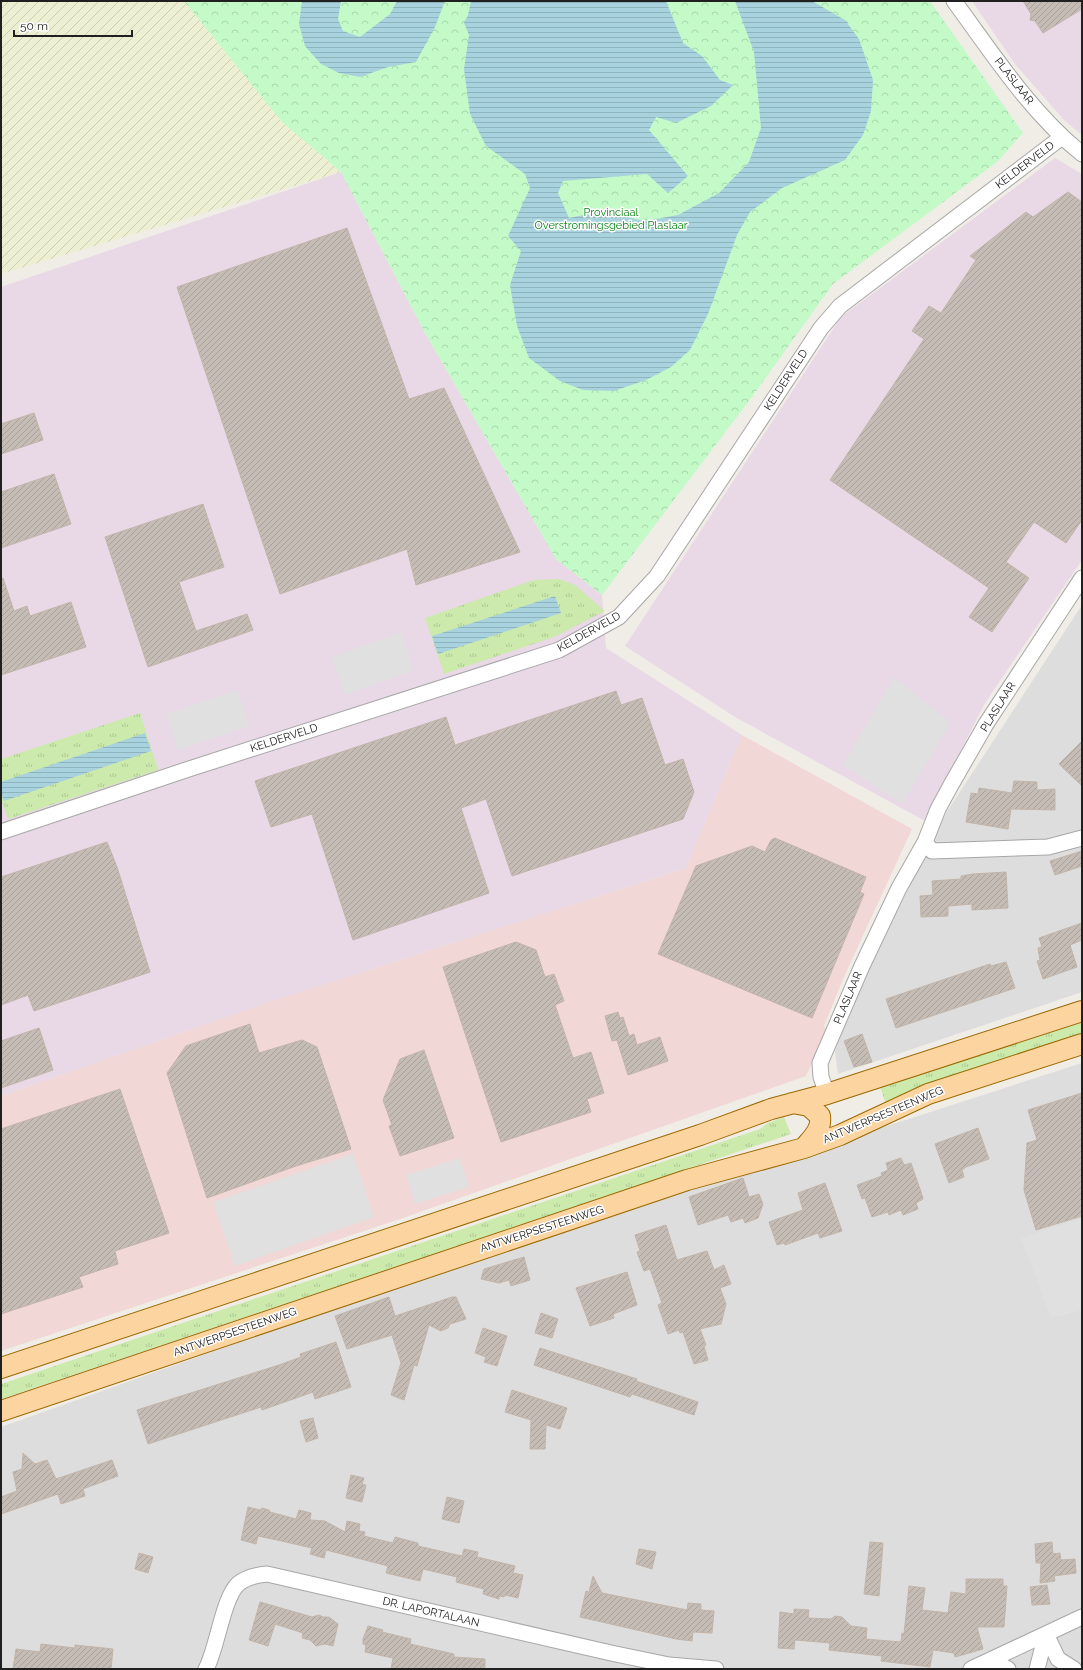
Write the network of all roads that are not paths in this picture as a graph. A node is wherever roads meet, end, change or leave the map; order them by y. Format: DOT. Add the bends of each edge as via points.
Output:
graph roads {
  1 [pos="954,1"];
  2 [pos="1062,137"];
  3 [pos="1082,154"];
  4 [pos="1082,578"];
  5 [pos="1,832"];
  6 [pos="1082,838"];
  7 [pos="925,842"];
  8 [pos="1082,1011"];
  9 [pos="1082,1044"];
  10 [pos="827,1094"];
  11 [pos="791,1103"];
  12 [pos="804,1148"];
  13 [pos="1,1368"];
  14 [pos="1,1411"];
  15 [pos="1082,1617"];
  16 [pos="1046,1634"];
  17 [pos="992,1660"];
  18 [pos="206,1669"];
  19 [pos="716,1669"];
  20 [pos="971,1669"];
  21 [pos="1008,1669"];
  22 [pos="1037,1669"];
  23 [pos="1074,1669"];
  1 -- 2 [label="street, PLASLAAR" via="1017,86"];
  2 -- 3 [label="street, PLASLAAR"];
  2 -- 5 [label="street, KELDERVELD" via="840,306 821,328 657,576 619,617 559,650"];
  4 -- 7 [label="street, PLASLAAR" via="986,724 938,809"];
  6 -- 7 [label="street" via="1048,846 932,851"];
  7 -- 10 [label="street, PLASLAAR" via="899,888 820,1063 821,1077"];
  8 -- 10 [label="main road"];
  9 -- 12 [label="main road, ANTWERPSESTEENWEG" via="928,1094 840,1135"];
  10 -- 11 [label="main road"];
  11 -- 12 [label="main road" via="809,1106 820,1116 821,1124 818,1131"];
  11 -- 13 [label="main road"];
  12 -- 14 [label="main road, ANTWERPSESTEENWEG" via="687,1180"];
  15 -- 16 [label="street"];
  16 -- 17 [label="street"];
  16 -- 22 [label="street"];
  16 -- 23 [label="street" via="1058,1660"];
  17 -- 20 [label="street"];
  17 -- 21 [label="street"];
  18 -- 19 [label="street, DR. LAPORTALAAN" via="228,1602 237,1585 247,1578 267,1574 611,1653 669,1665"];
}
